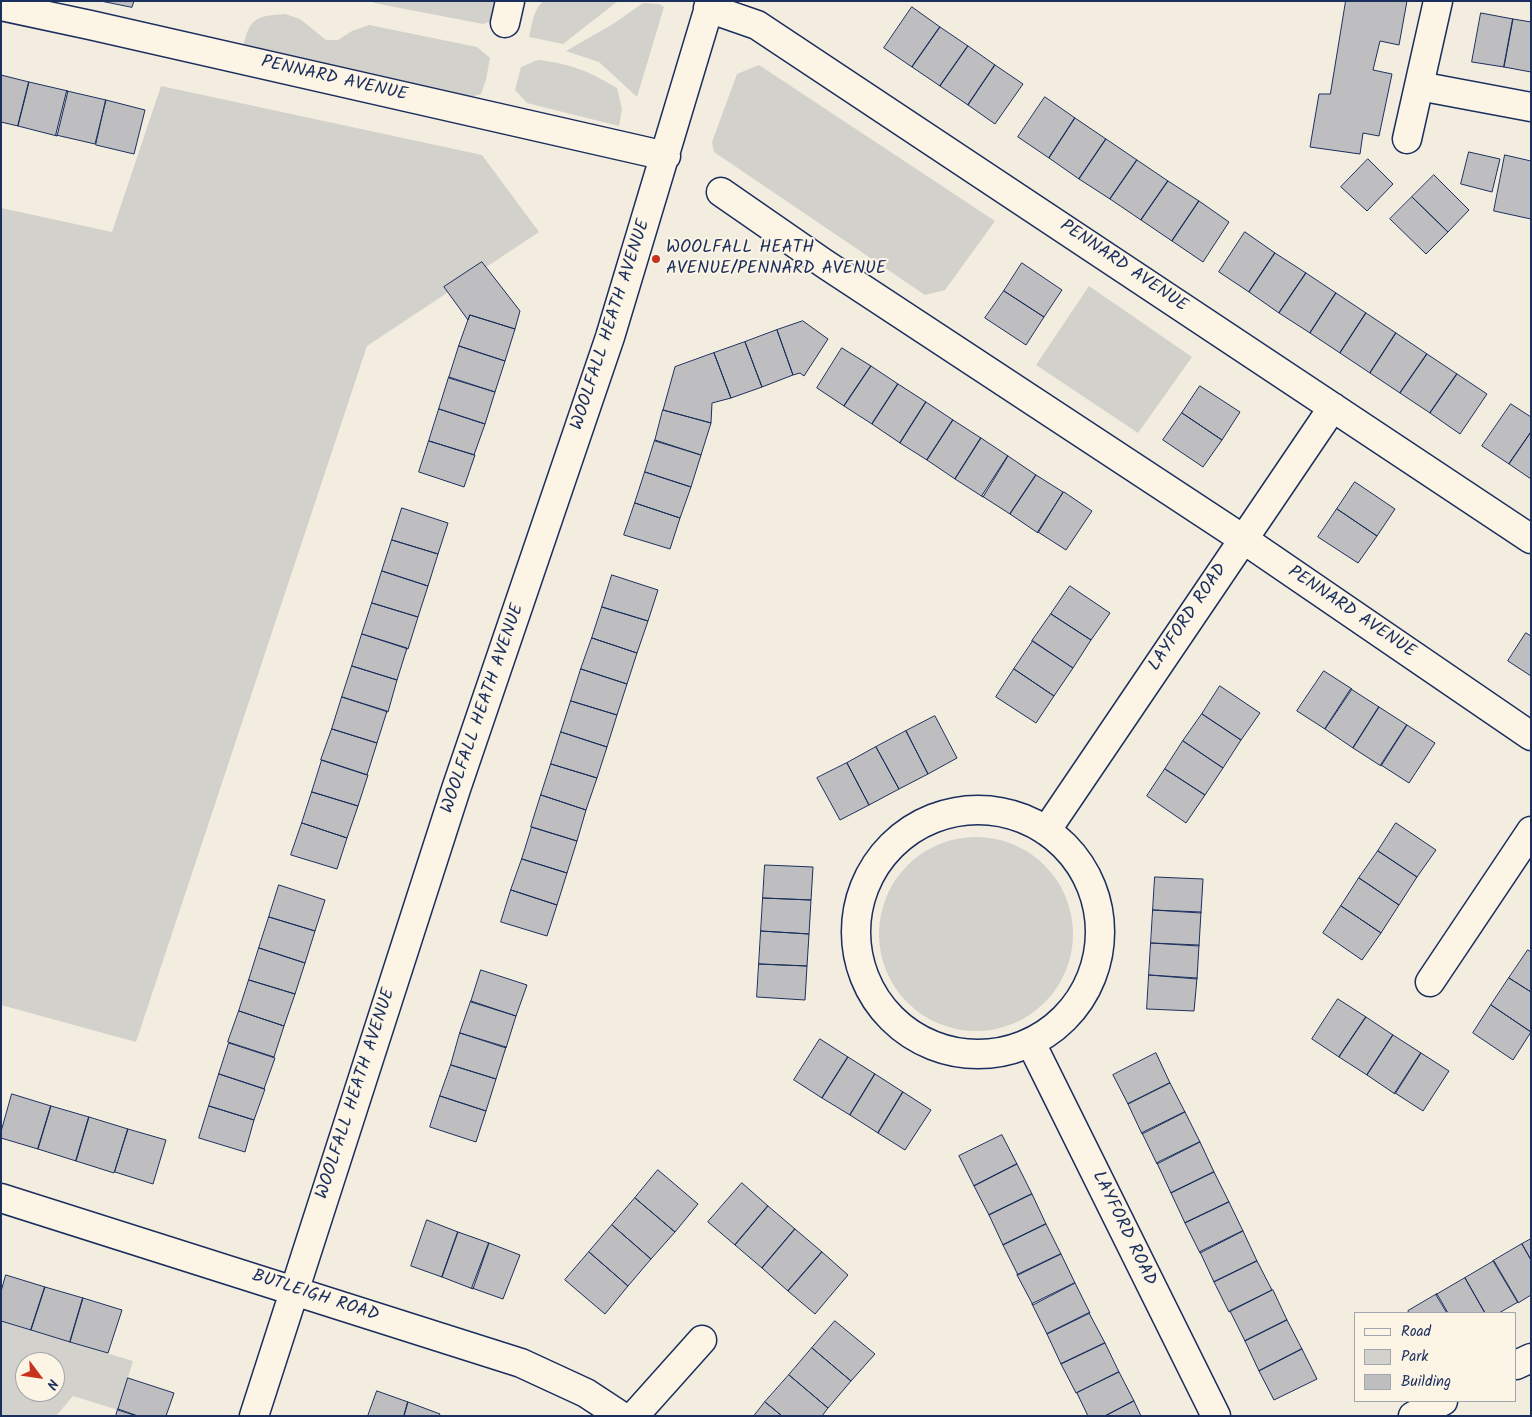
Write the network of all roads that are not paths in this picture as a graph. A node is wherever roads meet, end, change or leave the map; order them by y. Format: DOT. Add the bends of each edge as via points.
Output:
graph roads {
  1 [pos="710,5"];
  2 [pos="1,6"];
  3 [pos="1437,6"];
  4 [pos="1419,86"];
  5 [pos="1531,107"];
  6 [pos="1407,139"];
  7 [pos="666,156"];
  8 [pos="720,192"];
  9 [pos="1333,407"];
  10 [pos="1243,539"];
  11 [pos="1531,539"];
  12 [pos="1531,736"];
  13 [pos="1046,830"];
  14 [pos="1531,830"];
  15 [pos="1430,982"];
  16 [pos="1031,1043"];
  17 [pos="1,1198"];
  18 [pos="294,1290"];
  19 [pos="702,1340"];
  20 [pos="1531,1358"];
  21 [pos="1517,1365"];
  22 [pos="1441,1402"];
  23 [pos="254,1416"];
  24 [pos="621,1416"];
  25 [pos="634,1416"];
  26 [pos="1216,1416"];
  27 [pos="1413,1416"];
  1 -- 7 [label="street, WOOLFALL HEATH AVENUE"];
  1 -- 9 [label="street, PENNARD AVENUE" via="757,26"];
  2 -- 7 [label="street, PENNARD AVENUE"];
  3 -- 4 [label="street"];
  4 -- 5 [label="street"];
  4 -- 6 [label="street"];
  7 -- 18 [label="street, WOOLFALL HEATH AVENUE" via="610,337 456,789"];
  8 -- 10 [label="street, PENNARD AVENUE"];
  9 -- 10 [label="street, LAYFORD ROAD"];
  9 -- 11 [label="street, PENNARD AVENUE"];
  10 -- 12 [label="street, PENNARD AVENUE"];
  10 -- 13 [label="street, LAYFORD ROAD"];
  13 -- 16 [label="street" via="1073,855 1092,887 1100,923 1098,960 1084,994 1061,1022"];
  13 -- 16 [label="street" via="1010,814 972,810 933,818 899,838 873,868 859,904 857,924 856,943 865,982 887,1014 917,1039 954,1053 993,1054"];
  14 -- 15 [label="street"];
  16 -- 26 [label="street, LAYFORD ROAD"];
  17 -- 18 [label="street, BUTLEIGH ROAD"];
  18 -- 23 [label="street, WOOLFALL HEATH AVENUE"];
  18 -- 24 [label="street, BUTLEIGH ROAD" via="521,1363 586,1393"];
  19 -- 25 [label="street"];
  20 -- 21 [label="street"];
  22 -- 27 [label="street"];
}
